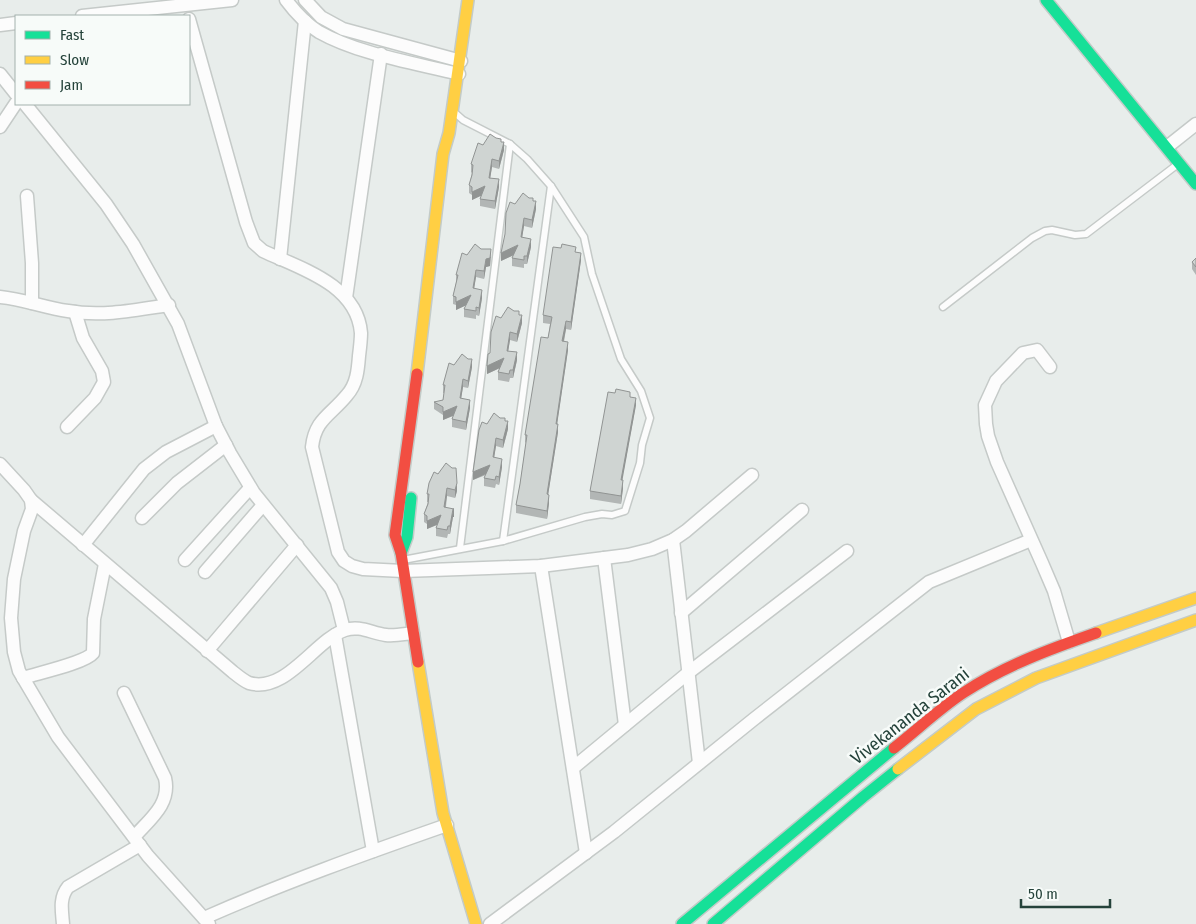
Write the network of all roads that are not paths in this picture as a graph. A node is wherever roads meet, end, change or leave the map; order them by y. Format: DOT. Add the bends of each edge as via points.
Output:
graph roads {
  1 [pos="232,0"];
  2 [pos="286,0"];
  3 [pos="305,0"];
  4 [pos="468,0"];
  5 [pos="479,0"];
  6 [pos="1046,0"];
  7 [pos="208,1"];
  8 [pos="150,4"];
  9 [pos="187,13"];
  10 [pos="88,15"];
  11 [pos="305,21"];
  12 [pos="15,23"];
  13 [pos="190,24"];
  14 [pos="0,25"];
  15 [pos="381,54"];
  16 [pos="460,67"];
  17 [pos="0,74"];
  18 [pos="468,83"];
  19 [pos="15,93"];
  20 [pos="465,102"];
  21 [pos="15,104"];
  22 [pos="26,105"];
  23 [pos="453,112"];
  24 [pos="463,120"];
  25 [pos="1196,124"];
  26 [pos="0,127"];
  27 [pos="510,144"];
  28 [pos="1167,147"];
  29 [pos="1179,163"];
  30 [pos="1196,184"];
  31 [pos="551,186"];
  32 [pos="27,196"];
  33 [pos="280,259"];
  34 [pos="0,296"];
  35 [pos="346,298"];
  36 [pos="32,303"];
  37 [pos="169,305"];
  38 [pos="943,307"];
  39 [pos="75,312"];
  40 [pos="1050,367"];
  41 [pos="216,426"];
  42 [pos="67,427"];
  43 [pos="226,446"];
  44 [pos="0,464"];
  45 [pos="752,475"];
  46 [pos="250,488"];
  47 [pos="31,500"];
  48 [pos="263,505"];
  49 [pos="802,510"];
  50 [pos="142,518"];
  51 [pos="673,540"];
  52 [pos="1031,540"];
  53 [pos="503,541"];
  54 [pos="83,545"];
  55 [pos="297,545"];
  56 [pos="460,548"];
  57 [pos="847,551"];
  58 [pos="604,558"];
  59 [pos="185,560"];
  60 [pos="402,562"];
  61 [pos="105,564"];
  62 [pos="541,566"];
  63 [pos="205,572"];
  64 [pos="1196,598"];
  65 [pos="681,613"];
  66 [pos="1196,620"];
  67 [pos="339,632"];
  68 [pos="413,633"];
  69 [pos="1069,642"];
  70 [pos="208,650"];
  71 [pos="688,673"];
  72 [pos="23,678"];
  73 [pos="124,693"];
  74 [pos="625,725"];
  75 [pos="698,764"];
  76 [pos="572,768"];
  77 [pos="447,825"];
  78 [pos="137,841"];
  79 [pos="373,851"];
  80 [pos="586,853"];
  81 [pos="768,853"];
  82 [pos="779,867"];
  83 [pos="206,921"];
  84 [pos="63,924"];
  85 [pos="476,924"];
  86 [pos="490,924"];
  87 [pos="682,924"];
  88 [pos="714,924"];
  1 -- 7 [label="street"];
  2 -- 11 [label="street"];
  3 -- 16 [label="street" via="321,17 343,30"];
  4 -- 16 [label="street"];
  5 -- 18 [label="street"];
  6 -- 28 [label="street"];
  7 -- 9 [label="street"];
  8 -- 9 [label="street"];
  8 -- 10 [label="street"];
  11 -- 15 [label="street" via="329,37"];
  11 -- 33 [label="street"];
  12 -- 14 [label="street"];
  13 -- 33 [label="street" via="254,243"];
  15 -- 16 [label="street"];
  15 -- 35 [label="street"];
  16 -- 23 [label="street"];
  17 -- 19 [label="street"];
  20 -- 24 [label="street"];
  21 -- 26 [label="street"];
  22 -- 37 [label="street" via="106,204"];
  23 -- 24 [label="lane"];
  23 -- 60 [label="street" via="443,154 395,535"];
  24 -- 27 [label="lane"];
  24 -- 60 [label="street" via="453,159 408,537"];
  25 -- 28 [label="street"];
  27 -- 31 [label="lane"];
  27 -- 56 [label="lane"];
  28 -- 29 [label="street"];
  29 -- 30 [label="street"];
  29 -- 38 [label="lane" via="1086,234 1052,230 1032,238"];
  31 -- 53 [label="lane"];
  31 -- 53 [label="lane" via="584,237 592,274 621,359 641,391 650,418 624,511 585,517"];
  32 -- 36 [label="street"];
  33 -- 35 [label="street" via="333,285"];
  34 -- 36 [label="street"];
  35 -- 60 [label="street" via="357,316 361,332 355,383 348,395 318,425 312,447 338,552 344,561 363,568"];
  36 -- 39 [label="street"];
  37 -- 39 [label="street" via="120,312"];
  37 -- 41 [label="street"];
  39 -- 42 [label="street" via="83,338 102,371 104,382 95,398"];
  40 -- 52 [label="street" via="1037,350 1023,353 996,381 985,404 986,424 997,462"];
  41 -- 43 [label="street"];
  41 -- 54 [label="street" via="166,452 144,468"];
  43 -- 46 [label="street"];
  43 -- 50 [label="street" via="177,483"];
  44 -- 47 [label="street"];
  45 -- 51 [label="street"];
  46 -- 48 [label="street"];
  46 -- 59 [label="street"];
  47 -- 54 [label="street"];
  47 -- 72 [label="street" via="32,509 14,579 11,618 14,652"];
  48 -- 55 [label="street"];
  48 -- 63 [label="street"];
  49 -- 65 [label="street"];
  51 -- 58 [label="street" via="644,551"];
  51 -- 65 [label="street"];
  52 -- 69 [label="street" via="1054,591"];
  52 -- 75 [label="street" via="929,582"];
  53 -- 56 [label="lane"];
  54 -- 61 [label="street"];
  55 -- 67 [label="street" via="331,588 337,602"];
  55 -- 70 [label="street"];
  56 -- 60 [label="lane"];
  57 -- 71 [label="street"];
  58 -- 62 [label="street"];
  58 -- 74 [label="street"];
  60 -- 62 [label="street"];
  60 -- 68 [label="street"];
  61 -- 70 [label="street"];
  61 -- 72 [label="street" via="94,619 93,653 78,662"];
  62 -- 76 [label="street"];
  64 -- 69 [label="street, Vivekananda Sarani"];
  65 -- 71 [label="street"];
  66 -- 82 [label="street, Vivekananda Sarani" via="1036,678 976,709"];
  67 -- 68 [label="street" via="361,628 388,635"];
  67 -- 70 [label="street" via="287,674 261,684 248,682"];
  67 -- 79 [label="street"];
  68 -- 77 [label="street"];
  69 -- 81 [label="street, Vivekananda Sarani" via="1024,659 962,694"];
  71 -- 74 [label="street"];
  71 -- 75 [label="street"];
  72 -- 78 [label="street" via="58,737"];
  73 -- 78 [label="street" via="168,788 163,803"];
  74 -- 76 [label="street"];
  75 -- 80 [label="street"];
  76 -- 80 [label="street"];
  77 -- 79 [label="street"];
  77 -- 85 [label="street"];
  78 -- 83 [label="street"];
  78 -- 84 [label="street" via="68,887 62,898"];
  79 -- 83 [label="street" via="268,890"];
  80 -- 86 [label="street"];
  81 -- 82 [label="street"];
  81 -- 87 [label="street, Vivekananda Sarani"];
  82 -- 88 [label="street, Vivekananda Sarani"];
}
